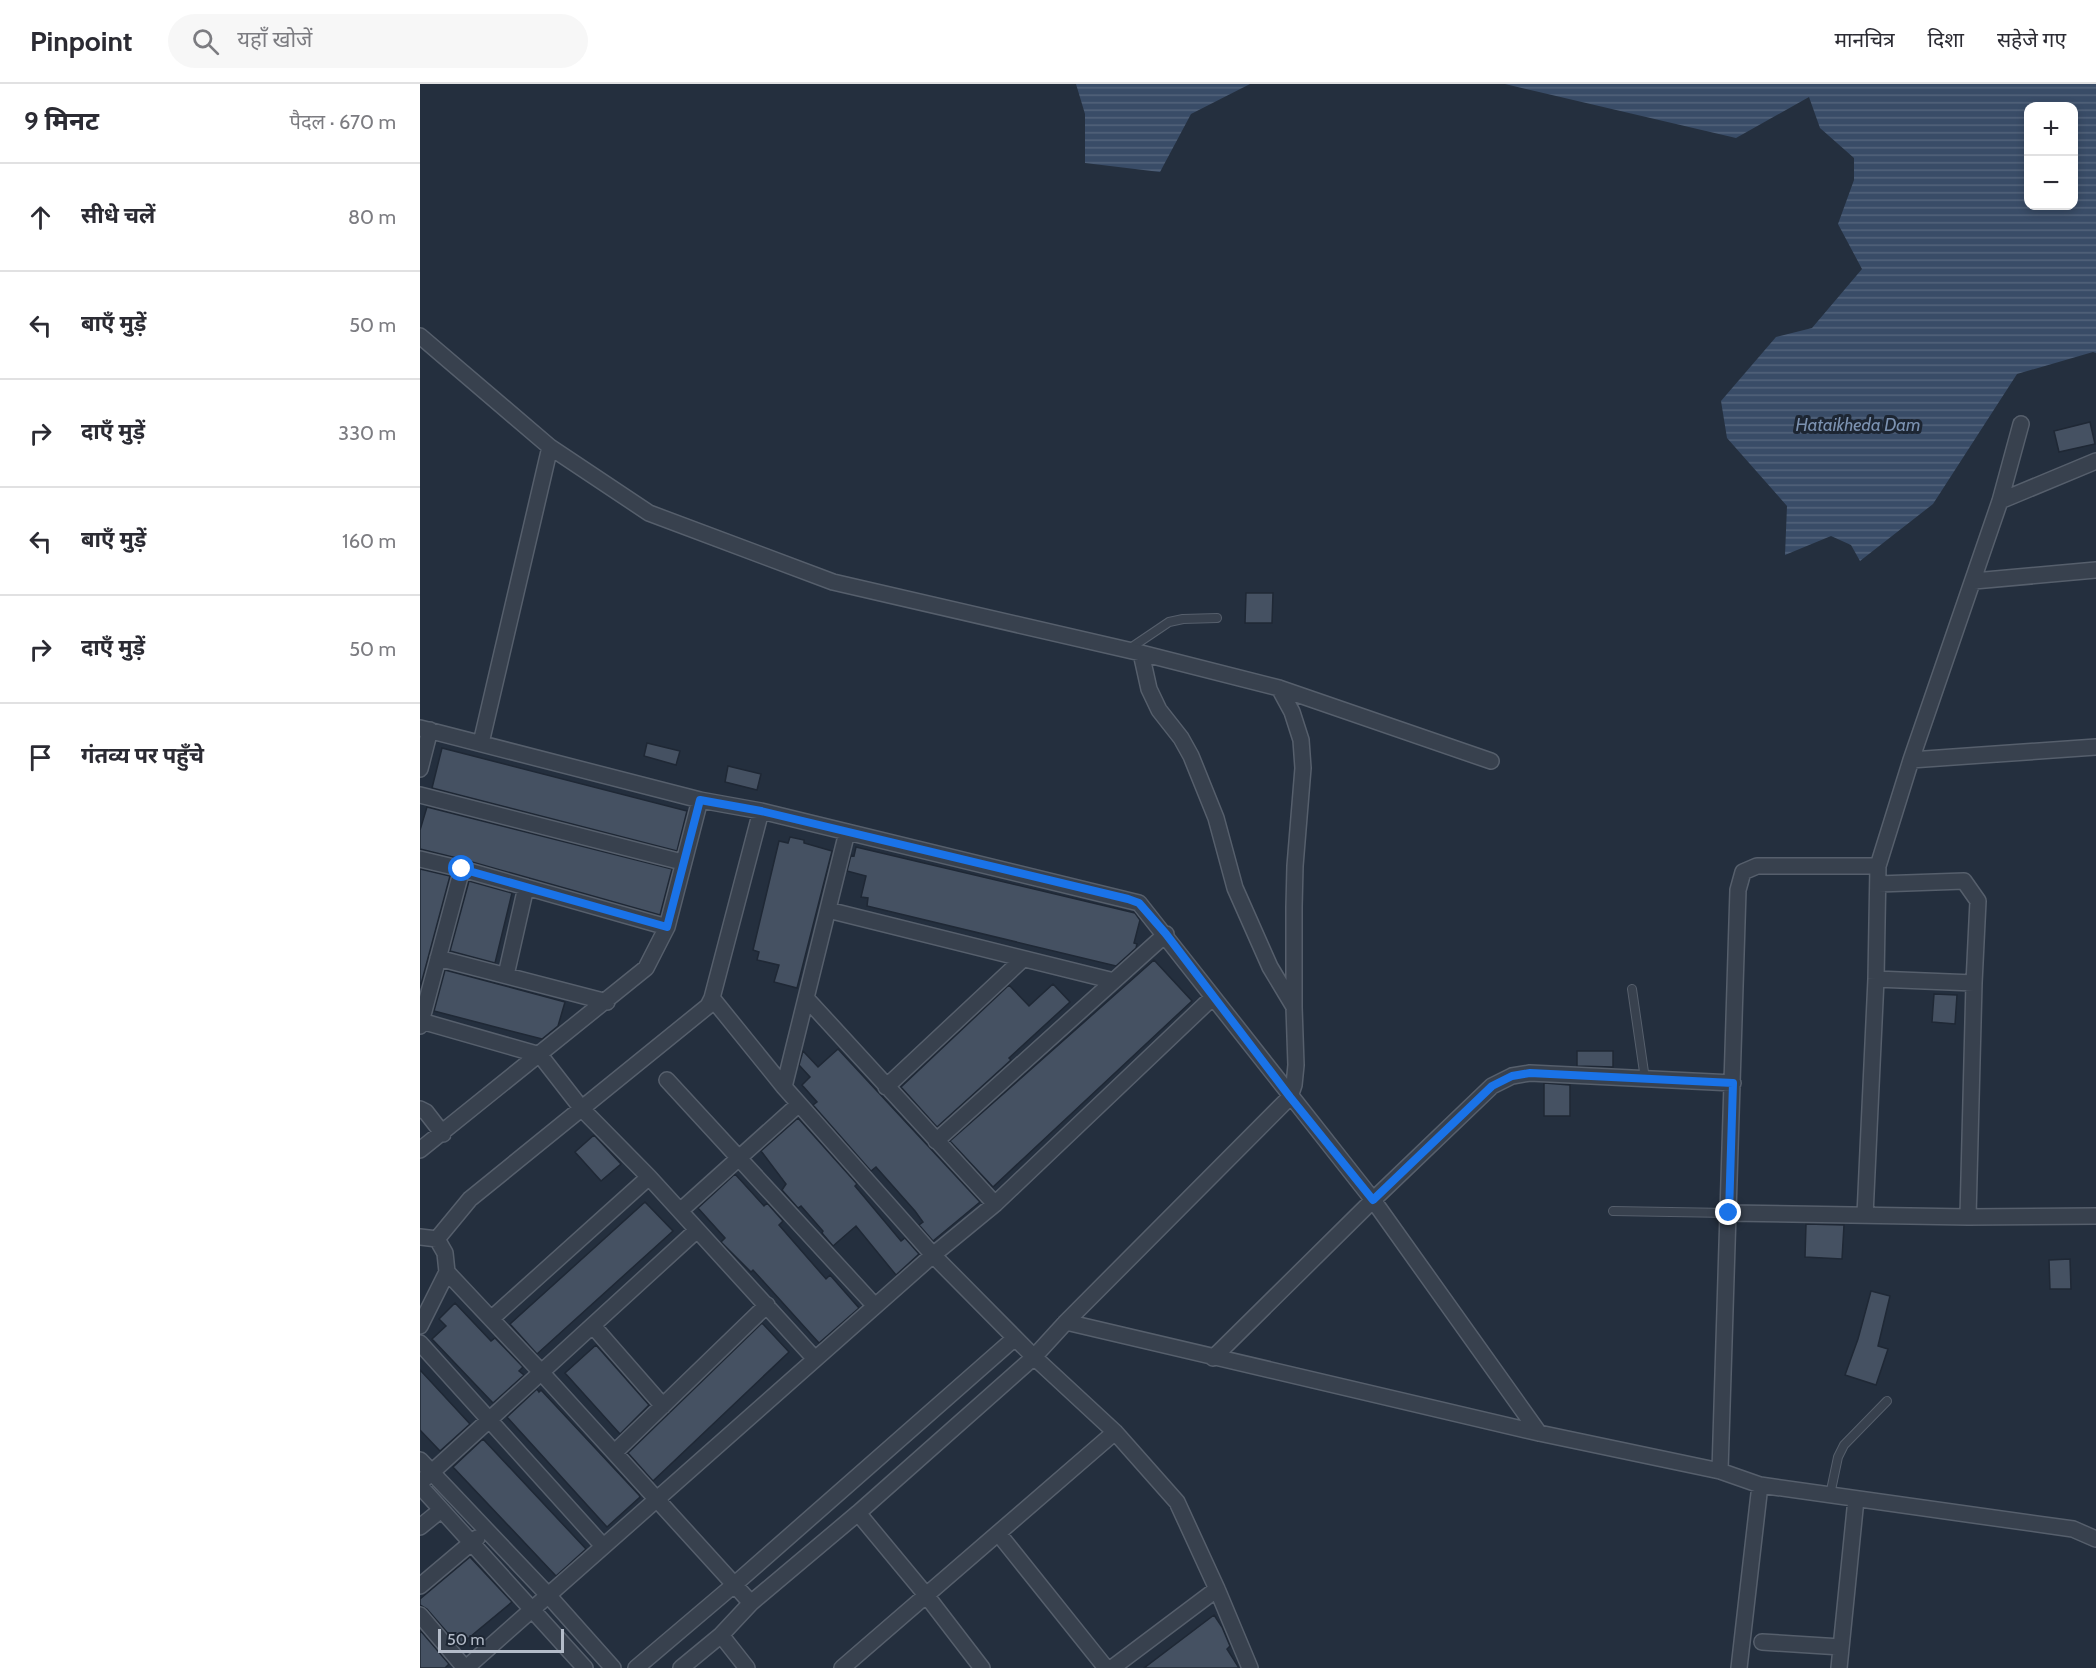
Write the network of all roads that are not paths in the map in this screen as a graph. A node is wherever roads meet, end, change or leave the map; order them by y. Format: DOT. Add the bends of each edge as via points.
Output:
graph roads {
  1 [pos="420,336"];
  2 [pos="2021,424"];
  3 [pos="550,447"];
  4 [pos="2096,461"];
  5 [pos="2000,501"];
  6 [pos="2096,570"];
  7 [pos="1974,581"];
  8 [pos="1217,618"];
  9 [pos="1134,652"];
  10 [pos="1279,688"];
  11 [pos="425,729"];
  12 [pos="481,743"];
  13 [pos="2096,747"];
  14 [pos="1911,760"];
  15 [pos="1491,761"];
  16 [pos="420,769"];
  17 [pos="420,795"];
  18 [pos="700,800"];
  19 [pos="761,811"];
  20 [pos="847,832"];
  21 [pos="420,859"];
  22 [pos="682,862"];
  23 [pos="1878,866"];
  24 [pos="462,869"];
  25 [pos="1878,884"];
  26 [pos="526,887"];
  27 [pos="828,910"];
  28 [pos="667,927"];
  29 [pos="1166,934"];
  30 [pos="438,958"];
  31 [pos="1023,958"];
  32 [pos="506,975"];
  33 [pos="1875,979"];
  34 [pos="1114,981"];
  35 [pos="1974,983"];
  36 [pos="1632,989"];
  37 [pos="1213,996"];
  38 [pos="712,998"];
  39 [pos="806,998"];
  40 [pos="607,1002"];
  41 [pos="1294,1007"];
  42 [pos="421,1024"];
  43 [pos="540,1055"];
  44 [pos="1645,1079"];
  45 [pos="667,1080"];
  46 [pos="1733,1083"];
  47 [pos="784,1087"];
  48 [pos="886,1087"];
  49 [pos="1290,1097"];
  50 [pos="799,1104"];
  51 [pos="420,1109"];
  52 [pos="582,1109"];
  53 [pos="443,1134"];
  54 [pos="936,1142"];
  55 [pos="420,1150"];
  56 [pos="739,1158"];
  57 [pos="649,1178"];
  58 [pos="1373,1200"];
  59 [pos="995,1204"];
  60 [pos="680,1211"];
  61 [pos="1612,1211"];
  62 [pos="1729,1213"];
  63 [pos="1865,1215"];
  64 [pos="2096,1216"];
  65 [pos="1968,1217"];
  66 [pos="697,1230"];
  67 [pos="420,1237"];
  68 [pos="437,1239"];
  69 [pos="933,1255"];
  70 [pos="447,1272"];
  71 [pos="767,1305"];
  72 [pos="875,1306"];
  73 [pos="491,1319"];
  74 [pos="1065,1322"];
  75 [pos="420,1326"];
  76 [pos="592,1326"];
  77 [pos="1015,1338"];
  78 [pos="420,1343"];
  79 [pos="1034,1357"];
  80 [pos="1213,1358"];
  81 [pos="815,1359"];
  82 [pos="541,1372"];
  83 [pos="1887,1401"];
  84 [pos="663,1406"];
  85 [pos="489,1420"];
  86 [pos="1115,1432"];
  87 [pos="1539,1433"];
  88 [pos="615,1452"];
  89 [pos="420,1461"];
  90 [pos="1720,1471"];
  91 [pos="424,1481"];
  92 [pos="1760,1485"];
  93 [pos="1830,1495"];
  94 [pos="657,1498"];
  95 [pos="1856,1499"];
  96 [pos="441,1510"];
  97 [pos="858,1513"];
  98 [pos="420,1527"];
  99 [pos="485,1529"];
  100 [pos="998,1533"];
  101 [pos="2096,1539"];
  102 [pos="470,1544"];
  103 [pos="603,1546"];
  104 [pos="735,1584"];
  105 [pos="420,1586"];
  106 [pos="1217,1589"];
  107 [pos="548,1595"];
  108 [pos="926,1595"];
  109 [pos="751,1603"];
  110 [pos="532,1610"];
  111 [pos="420,1615"];
  112 [pos="721,1635"];
  113 [pos="1762,1642"];
  114 [pos="1841,1647"];
  115 [pos="852,1665"];
  116 [pos="465,1668"];
  117 [pos="585,1668"];
  118 [pos="614,1668"];
  119 [pos="636,1668"];
  120 [pos="681,1668"];
  121 [pos="747,1668"];
  122 [pos="982,1668"];
  123 [pos="1106,1668"];
  124 [pos="1112,1668"];
  125 [pos="1250,1668"];
  126 [pos="1739,1668"];
  127 [pos="1839,1668"];
  1 -- 3 [label="street"];
  2 -- 5 [label="street"];
  3 -- 9 [label="street" via="648,513 833,582"];
  3 -- 12 [label="street"];
  4 -- 5 [label="street"];
  5 -- 7 [label="street"];
  6 -- 7 [label="street"];
  7 -- 14 [label="street"];
  8 -- 9 [label="lane" via="1170,622"];
  9 -- 10 [label="street"];
  9 -- 41 [label="street" via="1159,710 1191,756 1216,818 1235,888 1270,967"];
  10 -- 15 [label="street"];
  10 -- 41 [label="street" via="1301,740 1303,768 1295,866"];
  11 -- 12 [label="street"];
  11 -- 16 [label="street"];
  12 -- 18 [label="street"];
  13 -- 14 [label="street"];
  14 -- 23 [label="street"];
  17 -- 22 [label="street"];
  18 -- 19 [label="street"];
  18 -- 22 [label="street"];
  19 -- 20 [label="street"];
  19 -- 38 [label="street"];
  20 -- 27 [label="street"];
  20 -- 29 [label="street" via="1128,899 1139,903"];
  21 -- 24 [label="street"];
  22 -- 28 [label="street"];
  23 -- 25 [label="street"];
  23 -- 46 [label="street" via="1756,866 1743,872 1738,890"];
  24 -- 26 [label="street"];
  24 -- 30 [label="street"];
  25 -- 33 [label="street"];
  25 -- 35 [label="street" via="1964,881 1978,901"];
  26 -- 28 [label="street"];
  26 -- 32 [label="street"];
  27 -- 31 [label="street"];
  27 -- 39 [label="street"];
  28 -- 40 [label="street" via="646,968"];
  29 -- 34 [label="street"];
  29 -- 37 [label="street"];
  30 -- 32 [label="street"];
  30 -- 42 [label="street"];
  31 -- 34 [label="street"];
  31 -- 48 [label="street"];
  32 -- 40 [label="street"];
  33 -- 35 [label="street"];
  33 -- 63 [label="street"];
  34 -- 54 [label="street"];
  35 -- 65 [label="street"];
  36 -- 44 [label="lane"];
  37 -- 49 [label="street"];
  37 -- 59 [label="street"];
  38 -- 47 [label="street"];
  38 -- 52 [label="street" via="702,1012"];
  39 -- 47 [label="street"];
  39 -- 48 [label="street"];
  40 -- 43 [label="street"];
  41 -- 49 [label="street" via="1296,1065"];
  42 -- 43 [label="street"];
  43 -- 52 [label="street"];
  43 -- 53 [label="street"];
  44 -- 46 [label="street"];
  44 -- 58 [label="street" via="1530,1073 1512,1076 1492,1086"];
  45 -- 56 [label="street"];
  46 -- 62 [label="street"];
  47 -- 50 [label="street"];
  48 -- 54 [label="street"];
  49 -- 58 [label="street"];
  49 -- 74 [label="street"];
  50 -- 56 [label="street"];
  50 -- 69 [label="street"];
  51 -- 53 [label="street"];
  52 -- 57 [label="street"];
  52 -- 68 [label="street" via="470,1199"];
  53 -- 55 [label="street"];
  54 -- 59 [label="street"];
  56 -- 60 [label="street"];
  56 -- 72 [label="street"];
  57 -- 60 [label="street"];
  57 -- 73 [label="street"];
  58 -- 80 [label="street"];
  58 -- 87 [label="street"];
  59 -- 69 [label="street"];
  60 -- 66 [label="street"];
  61 -- 62 [label="lane"];
  62 -- 63 [label="street"];
  62 -- 90 [label="street"];
  63 -- 65 [label="street"];
  64 -- 65 [label="street"];
  66 -- 71 [label="street"];
  66 -- 76 [label="street"];
  67 -- 68 [label="street"];
  68 -- 70 [label="street" via="446,1253"];
  69 -- 72 [label="street"];
  69 -- 77 [label="street"];
  70 -- 73 [label="street"];
  70 -- 75 [label="street"];
  71 -- 81 [label="street"];
  71 -- 84 [label="street"];
  72 -- 81 [label="street"];
  73 -- 82 [label="street"];
  74 -- 79 [label="street"];
  74 -- 80 [label="street"];
  76 -- 82 [label="street"];
  76 -- 84 [label="street"];
  77 -- 79 [label="street"];
  77 -- 104 [label="street"];
  78 -- 85 [label="street"];
  79 -- 86 [label="street"];
  79 -- 97 [label="street"];
  80 -- 87 [label="street"];
  81 -- 94 [label="street"];
  82 -- 85 [label="street"];
  82 -- 88 [label="street"];
  83 -- 93 [label="lane" via="1844,1445"];
  84 -- 88 [label="street"];
  85 -- 91 [label="street"];
  85 -- 103 [label="street"];
  86 -- 100 [label="street"];
  86 -- 106 [label="street" via="1177,1502"];
  87 -- 90 [label="street"];
  88 -- 94 [label="street"];
  89 -- 91 [label="street"];
  90 -- 92 [label="street"];
  91 -- 96 [label="street"];
  91 -- 99 [label="street"];
  92 -- 93 [label="street"];
  92 -- 126 [label="street"];
  93 -- 95 [label="street"];
  94 -- 103 [label="street"];
  94 -- 104 [label="street"];
  95 -- 101 [label="street" via="2073,1529"];
  95 -- 114 [label="street"];
  96 -- 98 [label="street"];
  96 -- 102 [label="street"];
  97 -- 108 [label="street"];
  97 -- 109 [label="street"];
  99 -- 102 [label="street"];
  99 -- 107 [label="street"];
  100 -- 108 [label="street"];
  100 -- 123 [label="street"];
  102 -- 105 [label="street"];
  102 -- 110 [label="street"];
  103 -- 107 [label="street"];
  104 -- 109 [label="street"];
  104 -- 119 [label="street"];
  106 -- 124 [label="street"];
  106 -- 125 [label="street"];
  107 -- 110 [label="street"];
  107 -- 118 [label="street"];
  108 -- 115 [label="street"];
  108 -- 122 [label="street"];
  109 -- 112 [label="street"];
  110 -- 116 [label="street"];
  110 -- 117 [label="street"];
  111 -- 116 [label="street"];
  112 -- 120 [label="street"];
  112 -- 121 [label="street"];
  113 -- 114 [label="street"];
  114 -- 127 [label="street"];
}
